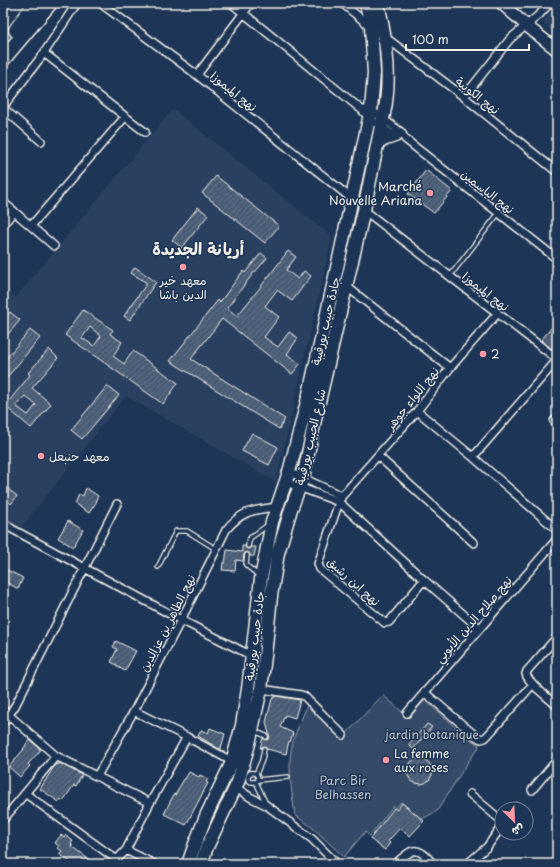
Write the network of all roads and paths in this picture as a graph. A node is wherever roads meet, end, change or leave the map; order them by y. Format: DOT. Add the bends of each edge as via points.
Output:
graph roads {
  1 [pos="7,3"];
  2 [pos="17,3"];
  3 [pos="35,3"];
  4 [pos="50,3"];
  5 [pos="77,3"];
  6 [pos="100,3"];
  7 [pos="231,3"];
  8 [pos="251,3"];
  9 [pos="342,3"];
  10 [pos="366,3"];
  11 [pos="378,3"];
  12 [pos="501,3"];
  13 [pos="550,3"];
  14 [pos="3,9"];
  15 [pos="244,12"];
  16 [pos="3,22"];
  17 [pos="527,26"];
  18 [pos="371,27"];
  19 [pos="385,37"];
  20 [pos="3,49"];
  21 [pos="557,50"];
  22 [pos="44,53"];
  23 [pos="3,59"];
  24 [pos="197,75"];
  25 [pos="464,97"];
  26 [pos="3,107"];
  27 [pos="367,113"];
  28 [pos="125,117"];
  29 [pos="382,122"];
  30 [pos="145,132"];
  31 [pos="400,138"];
  32 [pos="41,141"];
  33 [pos="378,143"];
  34 [pos="557,172"];
  35 [pos="352,199"];
  36 [pos="3,202"];
  37 [pos="364,210"];
  38 [pos="14,211"];
  39 [pos="498,214"];
  40 [pos="3,225"];
  41 [pos="31,226"];
  42 [pos="54,246"];
  43 [pos="557,259"];
  44 [pos="450,277"];
  45 [pos="346,286"];
  46 [pos="498,314"];
  47 [pos="557,360"];
  48 [pos="450,368"];
  49 [pos="417,411"];
  50 [pos="378,456"];
  51 [pos="473,457"];
  52 [pos="287,477"];
  53 [pos="301,482"];
  54 [pos="340,499"];
  55 [pos="117,504"];
  56 [pos="277,507"];
  57 [pos="3,522"];
  58 [pos="272,522"];
  59 [pos="557,530"];
  60 [pos="557,539"];
  61 [pos="474,543"];
  62 [pos="248,546"];
  63 [pos="216,550"];
  64 [pos="247,555"];
  65 [pos="158,567"];
  66 [pos="85,569"];
  67 [pos="261,578"];
  68 [pos="424,580"];
  69 [pos="181,620"];
  70 [pos="479,628"];
  71 [pos="557,637"];
  72 [pos="252,656"];
  73 [pos="533,684"];
  74 [pos="261,689"];
  75 [pos="424,692"];
  76 [pos="557,706"];
  77 [pos="3,710"];
  78 [pos="134,711"];
  79 [pos="407,713"];
  80 [pos="9,715"];
  81 [pos="3,723"];
  82 [pos="252,730"];
  83 [pos="343,734"];
  84 [pos="187,737"];
  85 [pos="266,737"];
  86 [pos="264,749"];
  87 [pos="56,756"];
  88 [pos="557,760"];
  89 [pos="241,767"];
  90 [pos="256,774"];
  91 [pos="97,776"];
  92 [pos="288,777"];
  93 [pos="257,781"];
  94 [pos="240,783"];
  95 [pos="532,790"];
  96 [pos="26,794"];
  97 [pos="470,794"];
  98 [pos="150,803"];
  99 [pos="266,805"];
  100 [pos="494,814"];
  101 [pos="3,820"];
  102 [pos="494,837"];
  103 [pos="126,850"];
  104 [pos="115,862"];
  105 [pos="154,864"];
  106 [pos="188,864"];
  107 [pos="201,864"];
  108 [pos="337,864"];
  109 [pos="395,864"];
  110 [pos="433,864"];
  111 [pos="467,864"];
  1 -- 14 [label="highway"];
  2 -- 16 [label="highway"];
  3 -- 20 [label="highway"];
  4 -- 23 [label="highway"];
  5 -- 22 [label="street"];
  6 -- 24 [label="street, نهج الميموزا"];
  7 -- 15 [label="street, نهج الياسمين"];
  8 -- 15 [label="street"];
  9 -- 18 [label="street"];
  10 -- 18 [label="main road, جادة حبيب بورقيبة"];
  11 -- 19 [label="main road, شارع الحبيب بورقيبة"];
  12 -- 17 [label="main road"];
  13 -- 17 [label="street"];
  15 -- 24 [label="street"];
  15 -- 27 [label="street, نهج الياسمين"];
  17 -- 21 [label="main road"];
  17 -- 25 [label="street" via="510,39"];
  18 -- 27 [label="main road, جادة حبيب بورقيبة" via="374,73"];
  19 -- 25 [label="street, نهج الكوبية"];
  19 -- 29 [label="main road, شارع الحبيب بورقيبة" via="388,69"];
  22 -- 26 [label="street"];
  22 -- 28 [label="street"];
  24 -- 35 [label="street, نهج الميموزا"];
  25 -- 34 [label="street, نهج الكوبية"];
  26 -- 32 [label="street"];
  27 -- 29 [label="street, نهج الياسمين"];
  27 -- 35 [label="main road, جادة حبيب بورقيبة"];
  28 -- 30 [label="street"];
  28 -- 41 [label="street"];
  29 -- 31 [label="street, نهج الياسمين"];
  29 -- 31 [label="street, نهج الياسمين" via="401,132"];
  29 -- 33 [label="main road, شارع الحبيب بورقيبة"];
  31 -- 33 [label="main road" via="386,138"];
  31 -- 39 [label="street, نهج الياسمين"];
  33 -- 37 [label="main road, شارع الحبيب بورقيبة"];
  35 -- 52 [label="main road, جادة حبيب بورقيبة"];
  36 -- 38 [label="street"];
  37 -- 44 [label="street, نهج الميموزا"];
  37 -- 45 [label="main road, شارع الحبيب بورقيبة"];
  38 -- 40 [label="street"];
  38 -- 41 [label="street"];
  39 -- 43 [label="street, نهج الياسمين"];
  39 -- 44 [label="lane"];
  41 -- 42 [label="street"];
  44 -- 46 [label="street, نهج الميموزا"];
  45 -- 48 [label="street"];
  45 -- 53 [label="main road, شارع الحبيب بورقيبة"];
  46 -- 47 [label="street, نهج الميموزا"];
  46 -- 48 [label="street, نهج اللواء جوهر"];
  47 -- 51 [label="street"];
  48 -- 49 [label="street, نهج اللواء جوهر"];
  49 -- 50 [label="street, نهج اللواء جوهر"];
  49 -- 51 [label="street"];
  50 -- 54 [label="street, نهج اللواء جوهر"];
  50 -- 61 [label="street"];
  51 -- 59 [label="street"];
  52 -- 53 [label="street"];
  52 -- 56 [label="main road, جادة حبيب بورقيبة"];
  53 -- 54 [label="street"];
  53 -- 74 [label="main road, شارع الحبيب بورقيبة" via="276,565"];
  54 -- 68 [label="street"];
  54 -- 68 [label="street, نهج ابن رشيق" via="318,564 320,568 385,623 389,622"];
  55 -- 66 [label="street"];
  56 -- 58 [label="main road, جادة حبيب بورقيبة"];
  56 -- 63 [label="street, نهج الطاهر بن عزالدين" via="254,510 237,518 226,530"];
  57 -- 66 [label="street"];
  58 -- 62 [label="lane" via="250,538"];
  58 -- 67 [label="main road, جادة حبيب بورقيبة"];
  60 -- 70 [label="street, نهج صلاح الدين الأيوبي"];
  63 -- 65 [label="lane" via="187,531 176,531"];
  63 -- 69 [label="street, نهج الطاهر بن عزالدين"];
  64 -- 67 [label="lane" via="247,566"];
  66 -- 69 [label="street"];
  66 -- 80 [label="street"];
  67 -- 72 [label="main road, جادة حبيب بورقيبة"];
  68 -- 70 [label="street"];
  69 -- 72 [label="street"];
  69 -- 78 [label="street, نهج الطاهر بن عزالدين"];
  70 -- 75 [label="street, نهج صلاح الدين الأيوبي"];
  71 -- 73 [label="street" via="527,671 527,677"];
  72 -- 89 [label="main road, جادة حبيب بورقيبة" via="242,725"];
  73 -- 75 [label="street" via="485,738 481,739"];
  73 -- 76 [label="street"];
  74 -- 82 [label="main road, شارع الحبيب بورقيبة"];
  74 -- 83 [label="street" via="304,696"];
  75 -- 79 [label="street, نهج صلاح الدين الأيوبي"];
  77 -- 80 [label="street"];
  78 -- 84 [label="street"];
  78 -- 91 [label="street, نهج الطاهر بن عزالدين"];
  80 -- 81 [label="street"];
  80 -- 87 [label="street"];
  82 -- 85 [label="lane"];
  82 -- 89 [label="main road, شارع الحبيب بورقيبة"];
  84 -- 89 [label="street"];
  84 -- 98 [label="street"];
  86 -- 90 [label="lane"];
  87 -- 91 [label="street"];
  87 -- 96 [label="street"];
  88 -- 95 [label="street"];
  89 -- 90 [label="lane"];
  89 -- 94 [label="main road, شارع الحبيب بورقيبة"];
  89 -- 106 [label="main road, جادة حبيب بورقيبة" via="206,816"];
  90 -- 93 [label="lane"];
  91 -- 98 [label="street"];
  92 -- 93 [label="lane"];
  93 -- 94 [label="lane"];
  93 -- 99 [label="lane"];
  94 -- 99 [label="street" via="250,797"];
  94 -- 107 [label="main road, شارع الحبيب بورقيبة"];
  96 -- 101 [label="street"];
  96 -- 104 [label="street"];
  97 -- 100 [label="street"];
  98 -- 103 [label="street"];
  99 -- 108 [label="street" via="312,838"];
  102 -- 111 [label="street"];
  103 -- 104 [label="street"];
  103 -- 105 [label="street"];
  109 -- 110 [label="street" via="409,852 415,851 422,852"];
}
